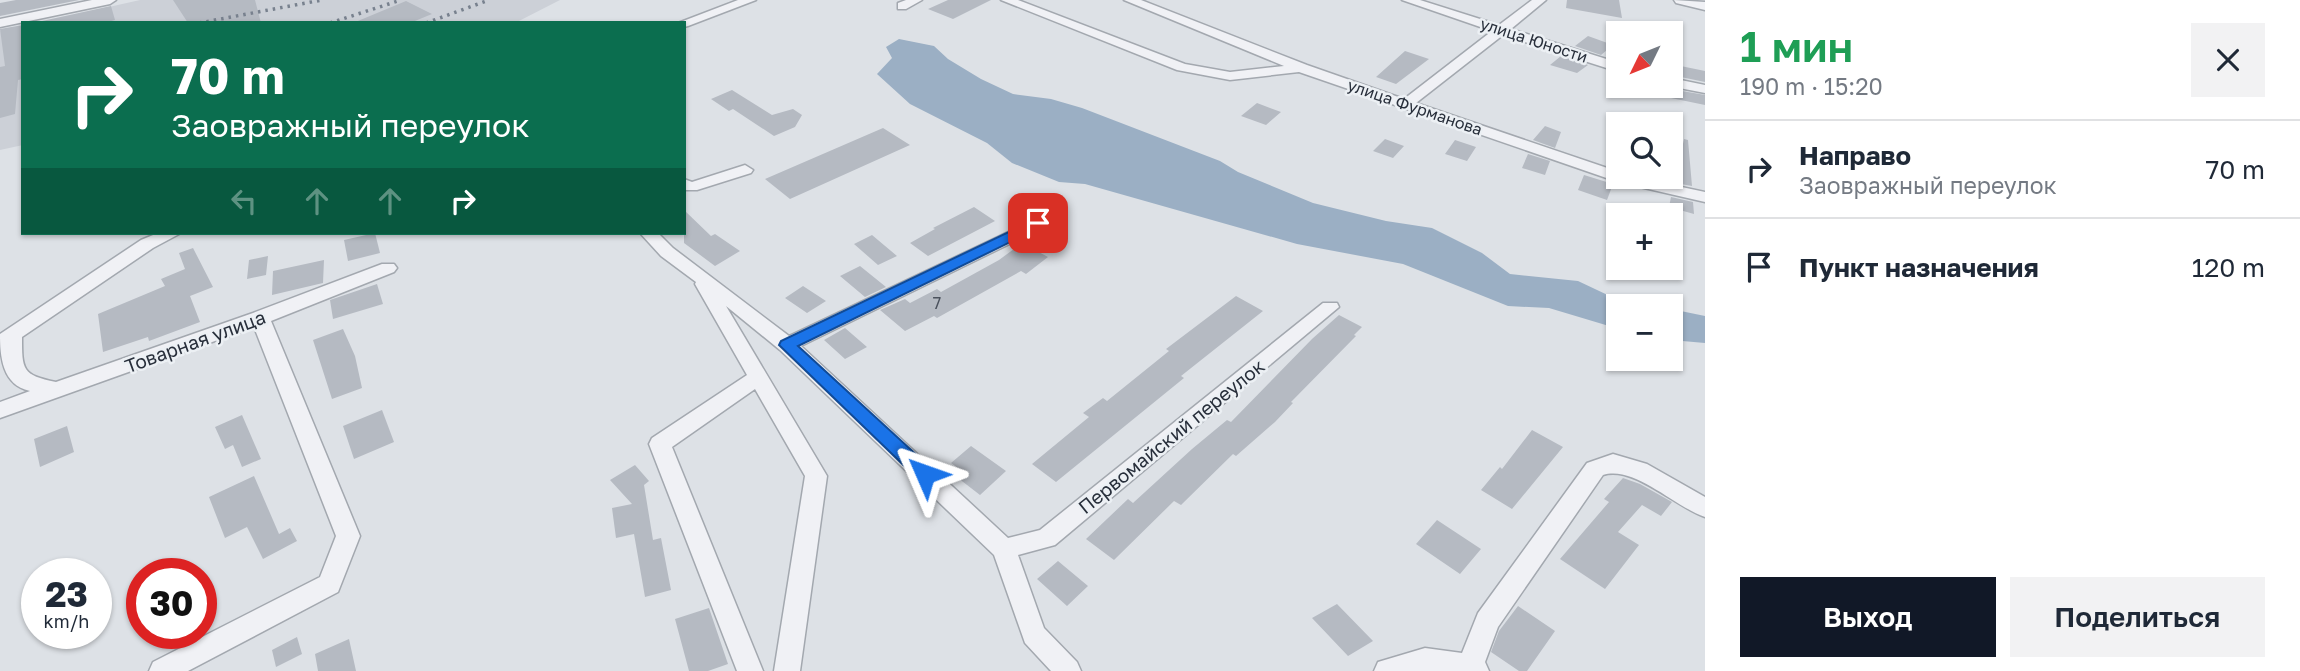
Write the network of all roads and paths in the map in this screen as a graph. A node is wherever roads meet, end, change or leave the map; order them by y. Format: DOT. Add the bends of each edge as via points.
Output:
graph roads {
  1 [pos="110,0"];
  2 [pos="750,0"];
  3 [pos="916,0"];
  4 [pos="1007,0"];
  5 [pos="1130,0"];
  6 [pos="1408,0"];
  7 [pos="1540,0"];
  8 [pos="1680,0"];
  9 [pos="902,6"];
  10 [pos="1705,6"];
  11 [pos="686,22"];
  12 [pos="0,23"];
  13 [pos="1502,29"];
  14 [pos="1606,64"];
  15 [pos="1302,68"];
  16 [pos="1684,85"];
  17 [pos="1705,89"];
  18 [pos="1406,104"];
  19 [pos="745,170"];
  20 [pos="686,185"];
  21 [pos="1705,197"];
  22 [pos="1038,223"];
  23 [pos="167,235"];
  24 [pos="651,235"];
  25 [pos="388,268"];
  26 [pos="698,274"];
  27 [pos="1330,307"];
  28 [pos="260,318"];
  29 [pos="6,340"];
  30 [pos="787,345"];
  31 [pos="758,377"];
  32 [pos="57,390"];
  33 [pos="0,410"];
  34 [pos="1705,508"];
  35 [pos="1004,549"];
  36 [pos="1473,669"];
  37 [pos="162,671"];
  38 [pos="750,671"];
  39 [pos="787,671"];
  40 [pos="1068,671"];
  41 [pos="1387,671"];
  1 -- 12 [label="street"];
  2 -- 11 [label="street"];
  3 -- 9 [label="street"];
  4 -- 15 [label="street" via="1182,67 1230,76"];
  5 -- 15 [label="street, улица Фурманова"];
  6 -- 13 [label="street, улица Юности"];
  7 -- 13 [label="street"];
  8 -- 10 [label="street"];
  13 -- 14 [label="street, улица Юности"];
  13 -- 18 [label="street"];
  15 -- 18 [label="street, улица Фурманова"];
  16 -- 17 [label="street"];
  18 -- 21 [label="street, улица Фурманова" via="1624,179"];
  19 -- 20 [label="lane"];
  22 -- 30 [label="street"];
  23 -- 29 [label="street" via="147,244"];
  24 -- 26 [label="street"];
  25 -- 28 [label="street, Товарная улица"];
  26 -- 30 [label="street"];
  26 -- 31 [label="street"];
  27 -- 35 [label="street, Первомайский переулок" via="1047,538"];
  28 -- 32 [label="street, Товарная улица"];
  28 -- 37 [label="street" via="348,536 329,584"];
  29 -- 32 [label="street" via="12,366 25,383"];
  30 -- 35 [label="street"];
  31 -- 38 [label="street" via="660,444"];
  31 -- 39 [label="street" via="816,476"];
  32 -- 33 [label="street, Товарная улица"];
  34 -- 36 [label="street" via="1639,470 1613,463 1595,469 1487,621"];
  35 -- 40 [label="street" via="1034,635"];
  36 -- 41 [label="street" via="1425,660"];
}
